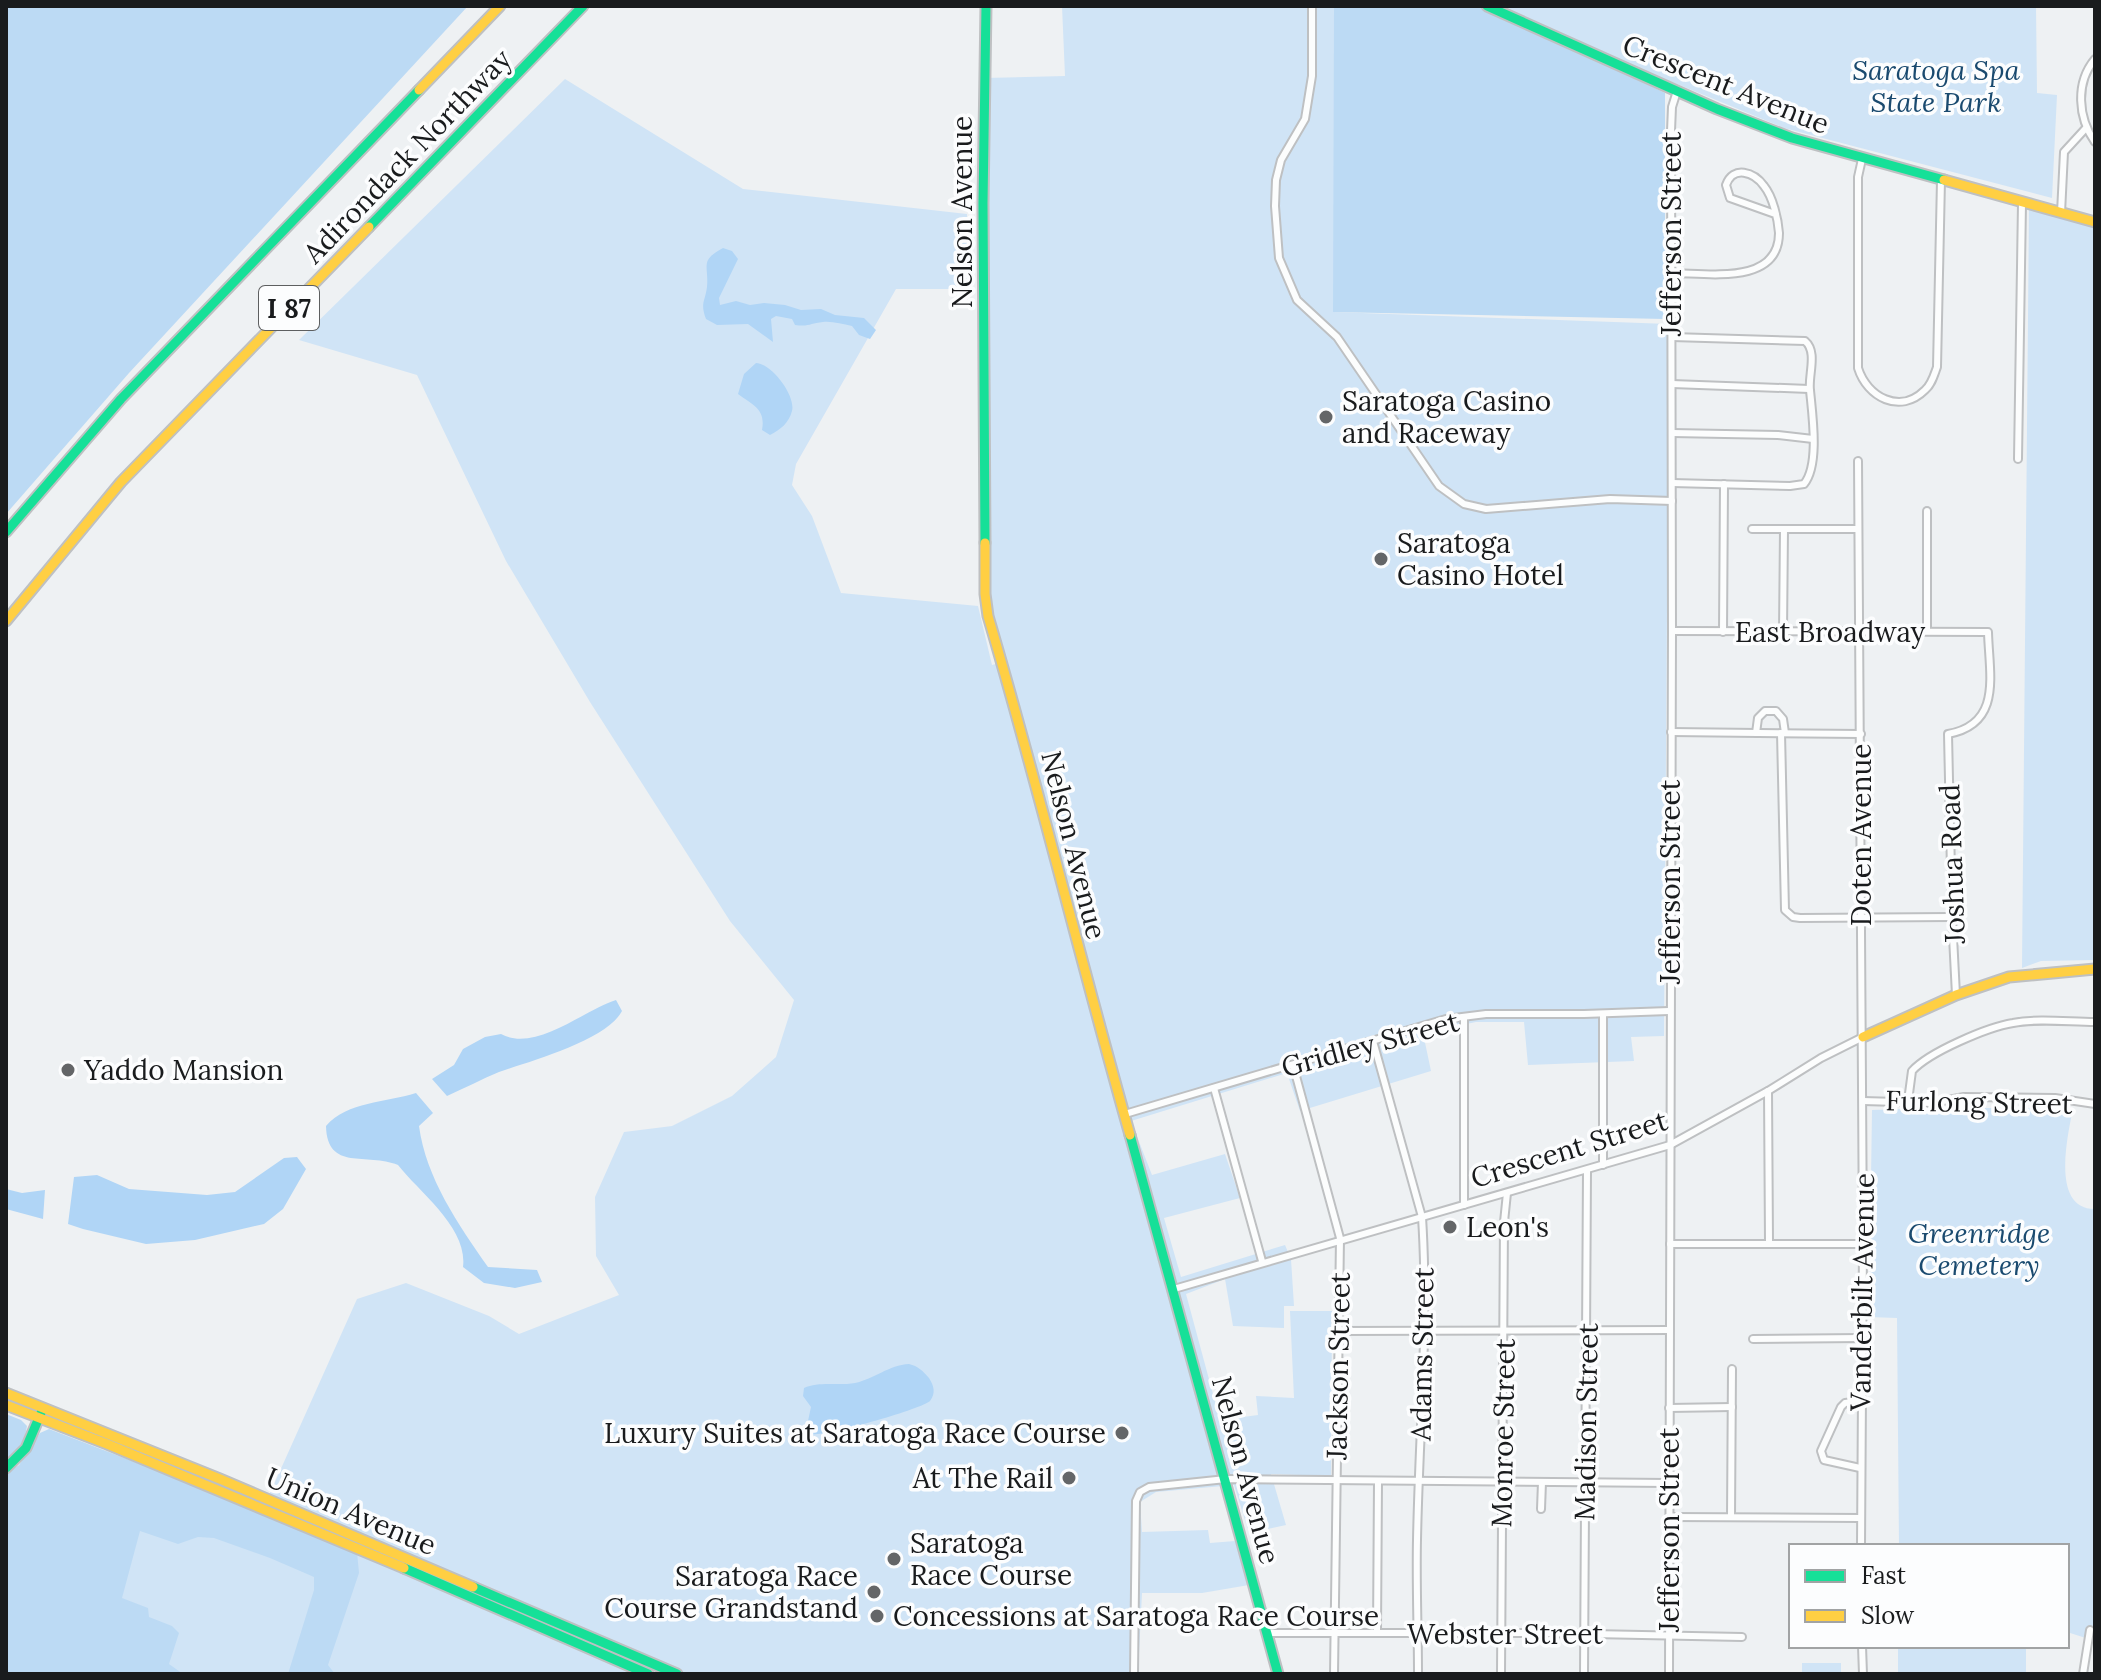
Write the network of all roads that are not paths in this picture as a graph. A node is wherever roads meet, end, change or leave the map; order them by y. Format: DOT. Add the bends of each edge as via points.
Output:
graph roads {
  1 [pos="500,6"];
  2 [pos="583,6"];
  3 [pos="986,6"];
  4 [pos="1312,6"];
  5 [pos="1487,6"];
  6 [pos="2095,59"];
  7 [pos="1677,91"];
  8 [pos="2086,128"];
  9 [pos="2095,142"];
  10 [pos="1862,159"];
  11 [pos="1941,180"];
  12 [pos="2022,203"];
  13 [pos="2061,213"];
  14 [pos="1775,214"];
  15 [pos="2095,222"];
  16 [pos="1671,273"];
  17 [pos="1672,337"];
  18 [pos="1672,384"];
  19 [pos="1809,389"];
  20 [pos="1672,433"];
  21 [pos="1813,439"];
  22 [pos="2018,459"];
  23 [pos="1858,461"];
  24 [pos="1672,483"];
  25 [pos="1724,484"];
  26 [pos="1672,501"];
  27 [pos="1927,511"];
  28 [pos="1752,529"];
  29 [pos="1784,529"];
  30 [pos="1857,529"];
  31 [pos="6,532"];
  32 [pos="6,621"];
  33 [pos="1672,631"];
  34 [pos="1927,631"];
  35 [pos="1723,632"];
  36 [pos="1783,632"];
  37 [pos="1858,632"];
  38 [pos="1671,732"];
  39 [pos="1756,733"];
  40 [pos="1783,733"];
  41 [pos="1861,734"];
  42 [pos="1948,734"];
  43 [pos="1952,917"];
  44 [pos="1862,918"];
  45 [pos="2095,969"];
  46 [pos="1956,995"];
  47 [pos="1669,1011"];
  48 [pos="1603,1014"];
  49 [pos="1464,1017"];
  50 [pos="2095,1022"];
  51 [pos="1863,1037"];
  52 [pos="1373,1041"];
  53 [pos="1293,1065"];
  54 [pos="1214,1088"];
  55 [pos="1768,1091"];
  56 [pos="1863,1101"];
  57 [pos="1908,1101"];
  58 [pos="2095,1104"];
  59 [pos="1125,1114"];
  60 [pos="1670,1145"];
  61 [pos="1603,1165"];
  62 [pos="1587,1171"];
  63 [pos="1507,1193"];
  64 [pos="1464,1205"];
  65 [pos="1422,1217"];
  66 [pos="1340,1238"];
  67 [pos="1769,1242"];
  68 [pos="1670,1244"];
  69 [pos="1863,1244"];
  70 [pos="1262,1261"];
  71 [pos="1174,1289"];
  72 [pos="1504,1329"];
  73 [pos="1588,1329"];
  74 [pos="1424,1330"];
  75 [pos="1670,1330"];
  76 [pos="1338,1331"];
  77 [pos="1862,1338"];
  78 [pos="1753,1339"];
  79 [pos="1732,1369"];
  80 [pos="6,1393"];
  81 [pos="1861,1401"];
  82 [pos="6,1405"];
  83 [pos="44,1406"];
  84 [pos="1732,1407"];
  85 [pos="1669,1408"];
  86 [pos="39,1418"];
  87 [pos="6,1468"];
  88 [pos="1860,1468"];
  89 [pos="1226,1479"];
  90 [pos="1336,1481"];
  91 [pos="1378,1482"];
  92 [pos="1420,1482"];
  93 [pos="1501,1482"];
  94 [pos="1542,1482"];
  95 [pos="1585,1482"];
  96 [pos="1669,1483"];
  97 [pos="1541,1509"];
  98 [pos="1669,1517"];
  99 [pos="1731,1517"];
  100 [pos="1860,1518"];
  101 [pos="1861,1544"];
  102 [pos="2090,1630"];
  103 [pos="1501,1632"];
  104 [pos="1267,1633"];
  105 [pos="1334,1633"];
  106 [pos="1377,1633"];
  107 [pos="1418,1633"];
  108 [pos="1584,1633"];
  109 [pos="1669,1635"];
  110 [pos="1742,1637"];
  111 [pos="1862,1648"];
  112 [pos="648,1674"];
  113 [pos="677,1674"];
  114 [pos="1134,1674"];
  115 [pos="1278,1674"];
  116 [pos="1334,1674"];
  117 [pos="1418,1674"];
  118 [pos="1501,1674"];
  119 [pos="1584,1674"];
  120 [pos="1669,1674"];
  121 [pos="1863,1674"];
  122 [pos="2083,1674"];
  1 -- 31 [label="main road, Adirondack Northway / I 87" via="121,399"];
  2 -- 32 [label="main road, Adirondack Northway / I 87" via="121,482"];
  3 -- 59 [label="main road, Nelson Avenue" via="985,594"];
  4 -- 26 [label="street" via="1312,76 1305,119 1281,160 1276,193 1279,258 1297,300 1337,337 1439,486 1464,504 1486,509 1610,499"];
  5 -- 7 [label="main road, Crescent Avenue"];
  6 -- 8 [label="street" via="2082,85 2080,107"];
  7 -- 10 [label="main road, Crescent Avenue" via="1792,138"];
  7 -- 16 [label="street, Jefferson Street" via="1671,131"];
  8 -- 9 [label="street"];
  8 -- 13 [label="street" via="2064,152"];
  10 -- 11 [label="main road, Crescent Avenue"];
  10 -- 11 [label="street" via="1858,368 1870,390 1890,401 1924,391 1937,367"];
  11 -- 12 [label="main road, Crescent Avenue"];
  12 -- 13 [label="main road, Crescent Avenue"];
  12 -- 22 [label="street"];
  13 -- 15 [label="main road, Crescent Avenue"];
  14 -- 14 [label="street" via="1764,186 1752,174 1739,172 1728,179 1727,192 1735,201"];
  14 -- 16 [label="street" via="1778,243 1763,265 1737,274"];
  16 -- 17 [label="street, Jefferson Street"];
  17 -- 18 [label="street, Jefferson Street"];
  17 -- 19 [label="street" via="1805,341"];
  18 -- 19 [label="street"];
  18 -- 20 [label="street, Jefferson Street"];
  19 -- 21 [label="street"];
  20 -- 21 [label="street"];
  20 -- 24 [label="street, Jefferson Street"];
  21 -- 25 [label="street" via="1804,484"];
  23 -- 30 [label="street, Doten Avenue"];
  24 -- 25 [label="street"];
  24 -- 26 [label="street, Jefferson Street"];
  25 -- 35 [label="street"];
  26 -- 33 [label="street, Jefferson Street"];
  27 -- 34 [label="street"];
  28 -- 29 [label="street"];
  29 -- 30 [label="street"];
  29 -- 36 [label="street"];
  30 -- 37 [label="street, Doten Avenue"];
  33 -- 35 [label="street, East Broadway"];
  33 -- 38 [label="street, Jefferson Street"];
  34 -- 37 [label="street, East Broadway"];
  34 -- 42 [label="street, East Broadway" via="1988,632 1986,711 1972,727"];
  35 -- 36 [label="street, East Broadway"];
  36 -- 37 [label="street, East Broadway"];
  37 -- 41 [label="street, Doten Avenue"];
  38 -- 39 [label="street"];
  38 -- 47 [label="street, Jefferson Street"];
  39 -- 40 [label="street"];
  39 -- 40 [label="street" via="1758,718 1776,711 1783,719"];
  40 -- 41 [label="street"];
  40 -- 44 [label="street" via="1785,910 1800,918"];
  41 -- 44 [label="street, Doten Avenue"];
  42 -- 43 [label="street, Joshua Road"];
  43 -- 44 [label="street"];
  43 -- 46 [label="street, Joshua Road"];
  44 -- 51 [label="street, Doten Avenue"];
  45 -- 46 [label="main road, Crescent Street" via="2019,975"];
  46 -- 51 [label="main road, Crescent Street"];
  47 -- 48 [label="street, Gridley Street"];
  47 -- 60 [label="street, Jefferson Street"];
  48 -- 49 [label="street, Gridley Street"];
  48 -- 61 [label="street"];
  49 -- 52 [label="street, Gridley Street"];
  49 -- 64 [label="street"];
  50 -- 57 [label="street" via="2013,1023 1948,1047 1912,1071"];
  51 -- 55 [label="street, Crescent Street"];
  51 -- 56 [label="street, Vanderbilt Avenue"];
  52 -- 53 [label="street, Gridley Street"];
  52 -- 65 [label="street, Adams Street"];
  53 -- 54 [label="street, Gridley Street"];
  53 -- 66 [label="street, Jackson Street"];
  54 -- 59 [label="street, Gridley Street"];
  54 -- 70 [label="street"];
  55 -- 60 [label="street, Crescent Street"];
  55 -- 67 [label="street"];
  56 -- 57 [label="street, Furlong Street"];
  56 -- 69 [label="street, Vanderbilt Avenue"];
  57 -- 58 [label="street, Furlong Street" via="2055,1098"];
  59 -- 71 [label="main road, Nelson Avenue"];
  60 -- 61 [label="street, Crescent Street"];
  60 -- 68 [label="street, Jefferson Street"];
  61 -- 62 [label="street, Crescent Street"];
  62 -- 63 [label="street, Crescent Street"];
  62 -- 73 [label="street, Madison Street"];
  63 -- 64 [label="street, Crescent Street"];
  63 -- 72 [label="street, Monroe Street"];
  64 -- 65 [label="street, Crescent Street"];
  65 -- 66 [label="street, Crescent Street"];
  65 -- 74 [label="street, Adams Street"];
  66 -- 70 [label="street, Crescent Street"];
  66 -- 76 [label="street, Jackson Street"];
  67 -- 68 [label="street"];
  67 -- 69 [label="street"];
  68 -- 75 [label="street, Jefferson Street"];
  69 -- 77 [label="street, Vanderbilt Avenue"];
  70 -- 71 [label="street, Crescent Street"];
  71 -- 89 [label="main road, Nelson Avenue"];
  72 -- 73 [label="street"];
  72 -- 74 [label="street"];
  72 -- 93 [label="street, Monroe Street"];
  73 -- 75 [label="street"];
  73 -- 95 [label="street, Madison Street"];
  74 -- 76 [label="street"];
  74 -- 92 [label="street, Adams Street"];
  75 -- 85 [label="street, Jefferson Street"];
  76 -- 90 [label="street, Jackson Street"];
  77 -- 78 [label="street"];
  77 -- 81 [label="street, Vanderbilt Avenue"];
  79 -- 84 [label="street"];
  80 -- 83 [label="main road, Union Avenue"];
  81 -- 88 [label="street, Vanderbilt Avenue"];
  81 -- 88 [label="street" via="1841,1407 1821,1451 1829,1463"];
  82 -- 86 [label="main road, Union Avenue"];
  83 -- 86 [label="main road"];
  83 -- 113 [label="main road, Union Avenue"];
  84 -- 85 [label="street"];
  84 -- 99 [label="street"];
  85 -- 96 [label="street, Jefferson Street"];
  86 -- 87 [label="main road" via="26,1448"];
  86 -- 112 [label="main road, Union Avenue"];
  88 -- 100 [label="street, Vanderbilt Avenue"];
  89 -- 90 [label="street"];
  89 -- 104 [label="main road, Nelson Avenue"];
  89 -- 114 [label="street" via="1149,1487 1137,1495"];
  90 -- 91 [label="street"];
  90 -- 105 [label="street, Jackson Street"];
  91 -- 92 [label="street"];
  91 -- 106 [label="street"];
  92 -- 93 [label="street"];
  92 -- 107 [label="street, Adams Street"];
  93 -- 94 [label="street"];
  93 -- 103 [label="street, Monroe Street"];
  94 -- 95 [label="street"];
  94 -- 97 [label="street"];
  95 -- 96 [label="street"];
  95 -- 108 [label="street, Madison Street"];
  96 -- 98 [label="street, Jefferson Street"];
  98 -- 99 [label="street"];
  98 -- 109 [label="street, Jefferson Street"];
  99 -- 100 [label="street"];
  100 -- 101 [label="street, Vanderbilt Avenue"];
  102 -- 122 [label="street"];
  103 -- 107 [label="street, Webster Street"];
  103 -- 108 [label="street, Webster Street"];
  103 -- 118 [label="street, Monroe Street"];
  104 -- 105 [label="street, Webster Street"];
  104 -- 115 [label="main road, Nelson Avenue"];
  105 -- 106 [label="street, Webster Street"];
  105 -- 116 [label="street, Jackson Street"];
  106 -- 107 [label="street, Webster Street"];
  107 -- 117 [label="street, Adams Street"];
  108 -- 109 [label="street, Webster Street"];
  108 -- 119 [label="street, Madison Street"];
  109 -- 110 [label="street, Webster Street"];
  109 -- 120 [label="street, Jefferson Street"];
  111 -- 121 [label="street"];
}
